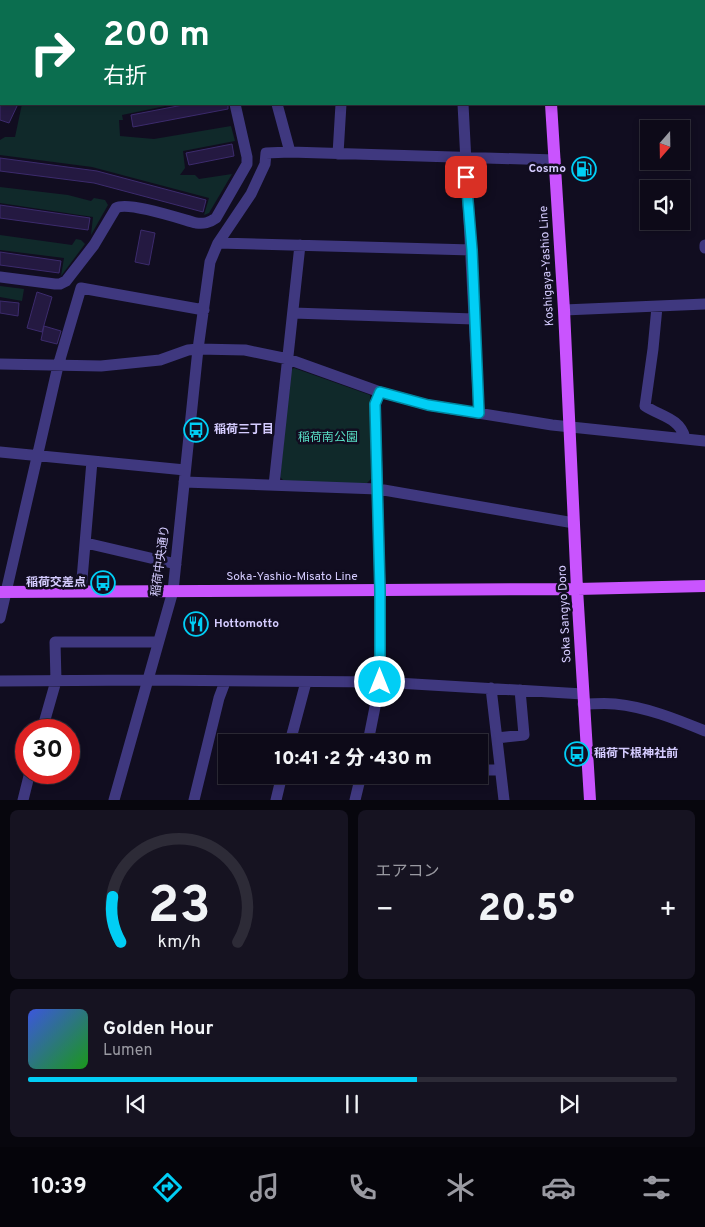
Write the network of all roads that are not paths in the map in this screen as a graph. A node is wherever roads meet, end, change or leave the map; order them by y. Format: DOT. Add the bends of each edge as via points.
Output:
graph roads {
  1 [pos="235,105"];
  2 [pos="278,105"];
  3 [pos="341,105"];
  4 [pos="463,105"];
  5 [pos="551,105"];
  6 [pos="290,152"];
  7 [pos="338,154"];
  8 [pos="465,158"];
  9 [pos="555,160"];
  10 [pos="218,243"];
  11 [pos="300,245"];
  12 [pos="472,250"];
  13 [pos="0,277"];
  14 [pos="705,304"];
  15 [pos="657,307"];
  16 [pos="204,310"];
  17 [pos="564,310"];
  18 [pos="293,313"];
  19 [pos="474,319"];
  20 [pos="198,349"];
  21 [pos="288,359"];
  22 [pos="0,364"];
  23 [pos="58,366"];
  24 [pos="380,392"];
  25 [pos="479,413"];
  26 [pos="569,426"];
  27 [pos="685,438"];
  28 [pos="705,441"];
  29 [pos="0,452"];
  30 [pos="37,456"];
  31 [pos="92,461"];
  32 [pos="185,470"];
  33 [pos="184,482"];
  34 [pos="274,485"];
  35 [pos="378,489"];
  36 [pos="574,523"];
  37 [pos="86,543"];
  38 [pos="176,564"];
  39 [pos="705,586"];
  40 [pos="577,589"];
  41 [pos="380,590"];
  42 [pos="81,591"];
  43 [pos="173,591"];
  44 [pos="4,592"];
  45 [pos="0,618"];
  46 [pos="158,642"];
  47 [pos="148,680"];
  48 [pos="0,681"];
  49 [pos="56,681"];
  50 [pos="225,682"];
  51 [pos="306,682"];
  52 [pos="380,682"];
  53 [pos="491,688"];
  54 [pos="520,690"];
  55 [pos="583,699"];
  56 [pos="45,719"];
  57 [pos="705,731"];
  58 [pos="292,734"];
  59 [pos="370,734"];
  60 [pos="497,738"];
  61 [pos="488,770"];
  62 [pos="500,770"];
  63 [pos="27,784"];
  64 [pos="280,784"];
  65 [pos="359,784"];
  66 [pos="23,800"];
  67 [pos="114,800"];
  68 [pos="194,800"];
  69 [pos="276,800"];
  70 [pos="355,800"];
  71 [pos="504,800"];
  72 [pos="590,800"];
  1 -- 13 [label="street" via="247,164 216,218 203,224 120,205 66,281 55,284"];
  2 -- 6 [label="street"];
  3 -- 7 [label="street"];
  4 -- 8 [label="street"];
  5 -- 9 [label="main road, Koshigaya-Yashio Line"];
  6 -- 7 [label="street"];
  6 -- 10 [label="street, 稲荷中央通り" via="266,153 265,164 252,194"];
  7 -- 8 [label="street"];
  8 -- 9 [label="street"];
  8 -- 12 [label="street"];
  9 -- 17 [label="main road, Koshigaya-Yashio Line"];
  10 -- 11 [label="street"];
  10 -- 16 [label="street, 稲荷中央通り" via="210,262"];
  11 -- 12 [label="street"];
  11 -- 18 [label="street"];
  12 -- 19 [label="street"];
  14 -- 15 [label="street"];
  15 -- 17 [label="street"];
  15 -- 27 [label="street" via="645,406 676,422"];
  16 -- 20 [label="street, 稲荷中央通り"];
  16 -- 23 [label="street" via="81,288"];
  17 -- 26 [label="main road, Koshigaya-Yashio Line"];
  18 -- 19 [label="street"];
  18 -- 21 [label="street"];
  19 -- 25 [label="street"];
  20 -- 21 [label="street" via="244,350"];
  20 -- 23 [label="street" via="160,360 101,366"];
  20 -- 32 [label="street, 稲荷中央通り"];
  21 -- 24 [label="street"];
  21 -- 34 [label="street"];
  22 -- 23 [label="street"];
  23 -- 30 [label="street"];
  24 -- 25 [label="street" via="428,405"];
  24 -- 35 [label="street" via="375,404"];
  25 -- 26 [label="street"];
  26 -- 27 [label="street"];
  26 -- 36 [label="main road, Soka Sangyo Doro"];
  27 -- 28 [label="street"];
  29 -- 30 [label="street"];
  30 -- 31 [label="street"];
  30 -- 44 [label="street"];
  31 -- 32 [label="street"];
  31 -- 37 [label="street"];
  32 -- 33 [label="street, 稲荷中央通り"];
  33 -- 34 [label="street"];
  33 -- 38 [label="street, 稲荷中央通り"];
  34 -- 35 [label="street"];
  35 -- 36 [label="street"];
  35 -- 41 [label="street"];
  36 -- 40 [label="main road, Soka Sangyo Doro"];
  37 -- 38 [label="street"];
  37 -- 42 [label="street"];
  38 -- 43 [label="street, 稲荷中央通り"];
  39 -- 40 [label="main road, Soka-Yashio-Misato Line"];
  40 -- 41 [label="main road, Soka-Yashio-Misato Line"];
  40 -- 55 [label="main road, Soka Sangyo Doro"];
  41 -- 43 [label="main road, Soka-Yashio-Misato Line"];
  41 -- 52 [label="street"];
  42 -- 43 [label="main road, Soka-Yashio-Misato Line"];
  42 -- 44 [label="main road, Soka-Yashio-Misato Line"];
  43 -- 46 [label="street, 稲荷中央通り"];
  44 -- 45 [label="street"];
  46 -- 47 [label="street, 稲荷中央通り"];
  46 -- 49 [label="street" via="55,642"];
  47 -- 49 [label="street"];
  47 -- 50 [label="street"];
  47 -- 67 [label="street, 稲荷中央通り"];
  48 -- 49 [label="street"];
  49 -- 56 [label="street"];
  50 -- 51 [label="street"];
  50 -- 68 [label="street"];
  51 -- 52 [label="street"];
  51 -- 58 [label="street"];
  52 -- 53 [label="street"];
  52 -- 59 [label="street"];
  53 -- 54 [label="street"];
  53 -- 60 [label="street"];
  54 -- 55 [label="street"];
  54 -- 60 [label="street" via="524,735"];
  55 -- 57 [label="street" via="656,713"];
  55 -- 72 [label="main road, Soka Sangyo Doro"];
  60 -- 62 [label="street"];
  61 -- 62 [label="street"];
  62 -- 71 [label="street"];
  63 -- 66 [label="street"];
  64 -- 69 [label="street"];
  65 -- 70 [label="street"];
}
